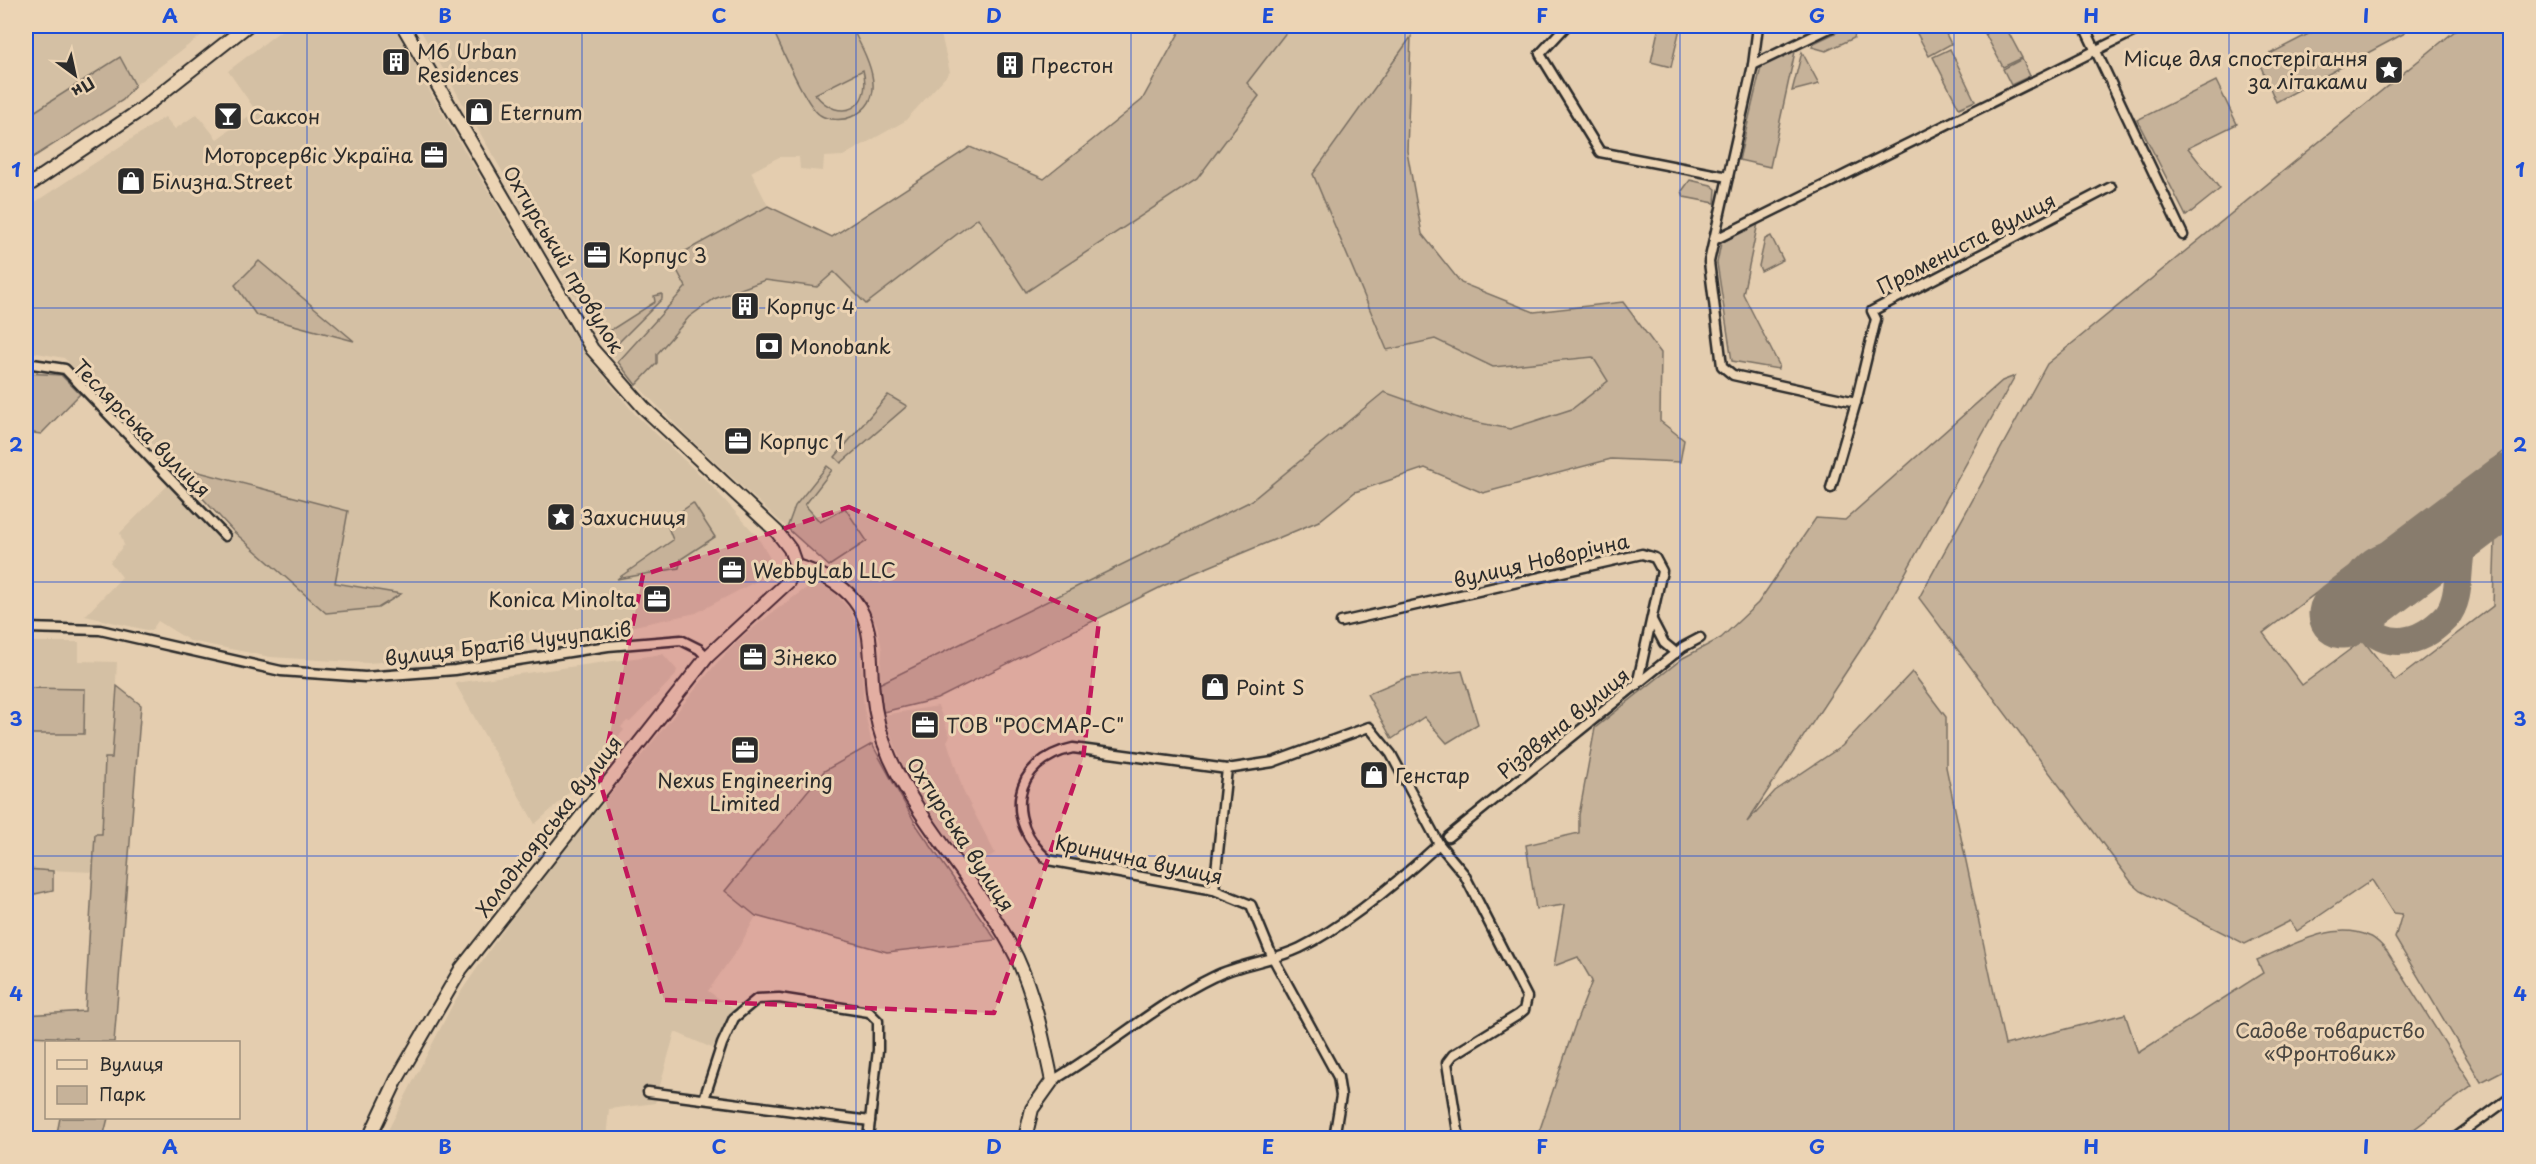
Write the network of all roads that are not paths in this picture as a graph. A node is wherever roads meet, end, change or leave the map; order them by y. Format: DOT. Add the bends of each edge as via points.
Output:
graph roads {
  1 [pos="247,26"];
  2 [pos="403,26"];
  3 [pos="1566,26"];
  4 [pos="1758,26"];
  5 [pos="1834,26"];
  6 [pos="2084,26"];
  7 [pos="2145,26"];
  8 [pos="2096,50"];
  9 [pos="1753,65"];
  10 [pos="1728,177"];
  11 [pos="26,187"];
  12 [pos="2110,187"];
  13 [pos="2183,235"];
  14 [pos="1714,240"];
  15 [pos="26,363"];
  16 [pos="1856,402"];
  17 [pos="1831,488"];
  18 [pos="225,536"];
  19 [pos="796,566"];
  20 [pos="1652,620"];
  21 [pos="1341,622"];
  22 [pos="26,628"];
  23 [pos="1700,638"];
  24 [pos="1676,653"];
  25 [pos="707,657"];
  26 [pos="1637,685"];
  27 [pos="1227,769"];
  28 [pos="1448,837"];
  29 [pos="1439,844"];
  30 [pos="1214,891"];
  31 [pos="1272,956"];
  32 [pos="1052,1081"];
  33 [pos="648,1092"];
  34 [pos="2511,1098"];
  35 [pos="704,1100"];
  36 [pos="870,1121"];
  37 [pos="369,1138"];
  38 [pos="868,1138"];
  39 [pos="1025,1138"];
  40 [pos="1334,1138"];
  41 [pos="1459,1138"];
  42 [pos="2455,1138"];
  1 -- 11 [label="main road" via="139,111"];
  2 -- 19 [label="main road, Охтирський провулок" via="592,349 644,408 777,532 790,549"];
  3 -- 10 [label="street" via="1539,54 1600,152"];
  4 -- 9 [label="street"];
  5 -- 9 [label="street"];
  6 -- 8 [label="street"];
  7 -- 8 [label="street"];
  8 -- 13 [label="street"];
  8 -- 14 [label="street"];
  9 -- 10 [label="street"];
  10 -- 14 [label="street"];
  12 -- 16 [label="street, Промениста вулиця" via="1872,311 1876,319"];
  14 -- 16 [label="street" via="1709,262 1722,366 1727,372"];
  15 -- 18 [label="street, Теслярська вулиця" via="65,369"];
  16 -- 17 [label="street, Промениста вулиця"];
  19 -- 25 [label="main road, Холодноярська вулиця" via="788,582"];
  19 -- 32 [label="main road, Охтирська вулиця" via="824,576 843,589 866,621 879,729 890,758 912,799 1016,956 1034,1003"];
  20 -- 21 [label="street, вулиця Новорічна" via="1662,571 1655,558 1642,555"];
  20 -- 24 [label="street" via="1664,643"];
  20 -- 26 [label="street, вулиця Новорічна"];
  22 -- 25 [label="street, вулиця Братів Чучупаків" via="100,630 281,671 365,677 455,670 608,646 681,640"];
  23 -- 24 [label="street, Різдвяна вулиця"];
  24 -- 26 [label="street, Різдвяна вулиця"];
  25 -- 37 [label="main road, Холодноярська вулиця" via="461,969 397,1079"];
  26 -- 28 [label="street, Різдвяна вулиця"];
  27 -- 29 [label="street, Кринична вулиця" via="1273,762 1369,727 1394,760"];
  27 -- 30 [label="street"];
  27 -- 30 [label="street, Кринична вулиця" via="1073,748 1060,751 1036,767 1019,798 1024,831 1048,860"];
  29 -- 31 [label="street" via="1325,935 1297,950"];
  29 -- 41 [label="street" via="1464,874 1527,998 1518,1015 1453,1055 1447,1063"];
  30 -- 31 [label="street, Кринична вулиця" via="1251,905"];
  31 -- 32 [label="street" via="1205,981 1161,1006"];
  31 -- 40 [label="street, Кринична вулиця" via="1338,1077 1341,1096"];
  32 -- 39 [label="main road" via="1032,1109"];
  33 -- 35 [label="street"];
  34 -- 42 [label="street"];
  35 -- 36 [label="street"];
  35 -- 36 [label="street" via="734,1018 757,999 779,998 869,1012 878,1021"];
  36 -- 38 [label="street"];
}
